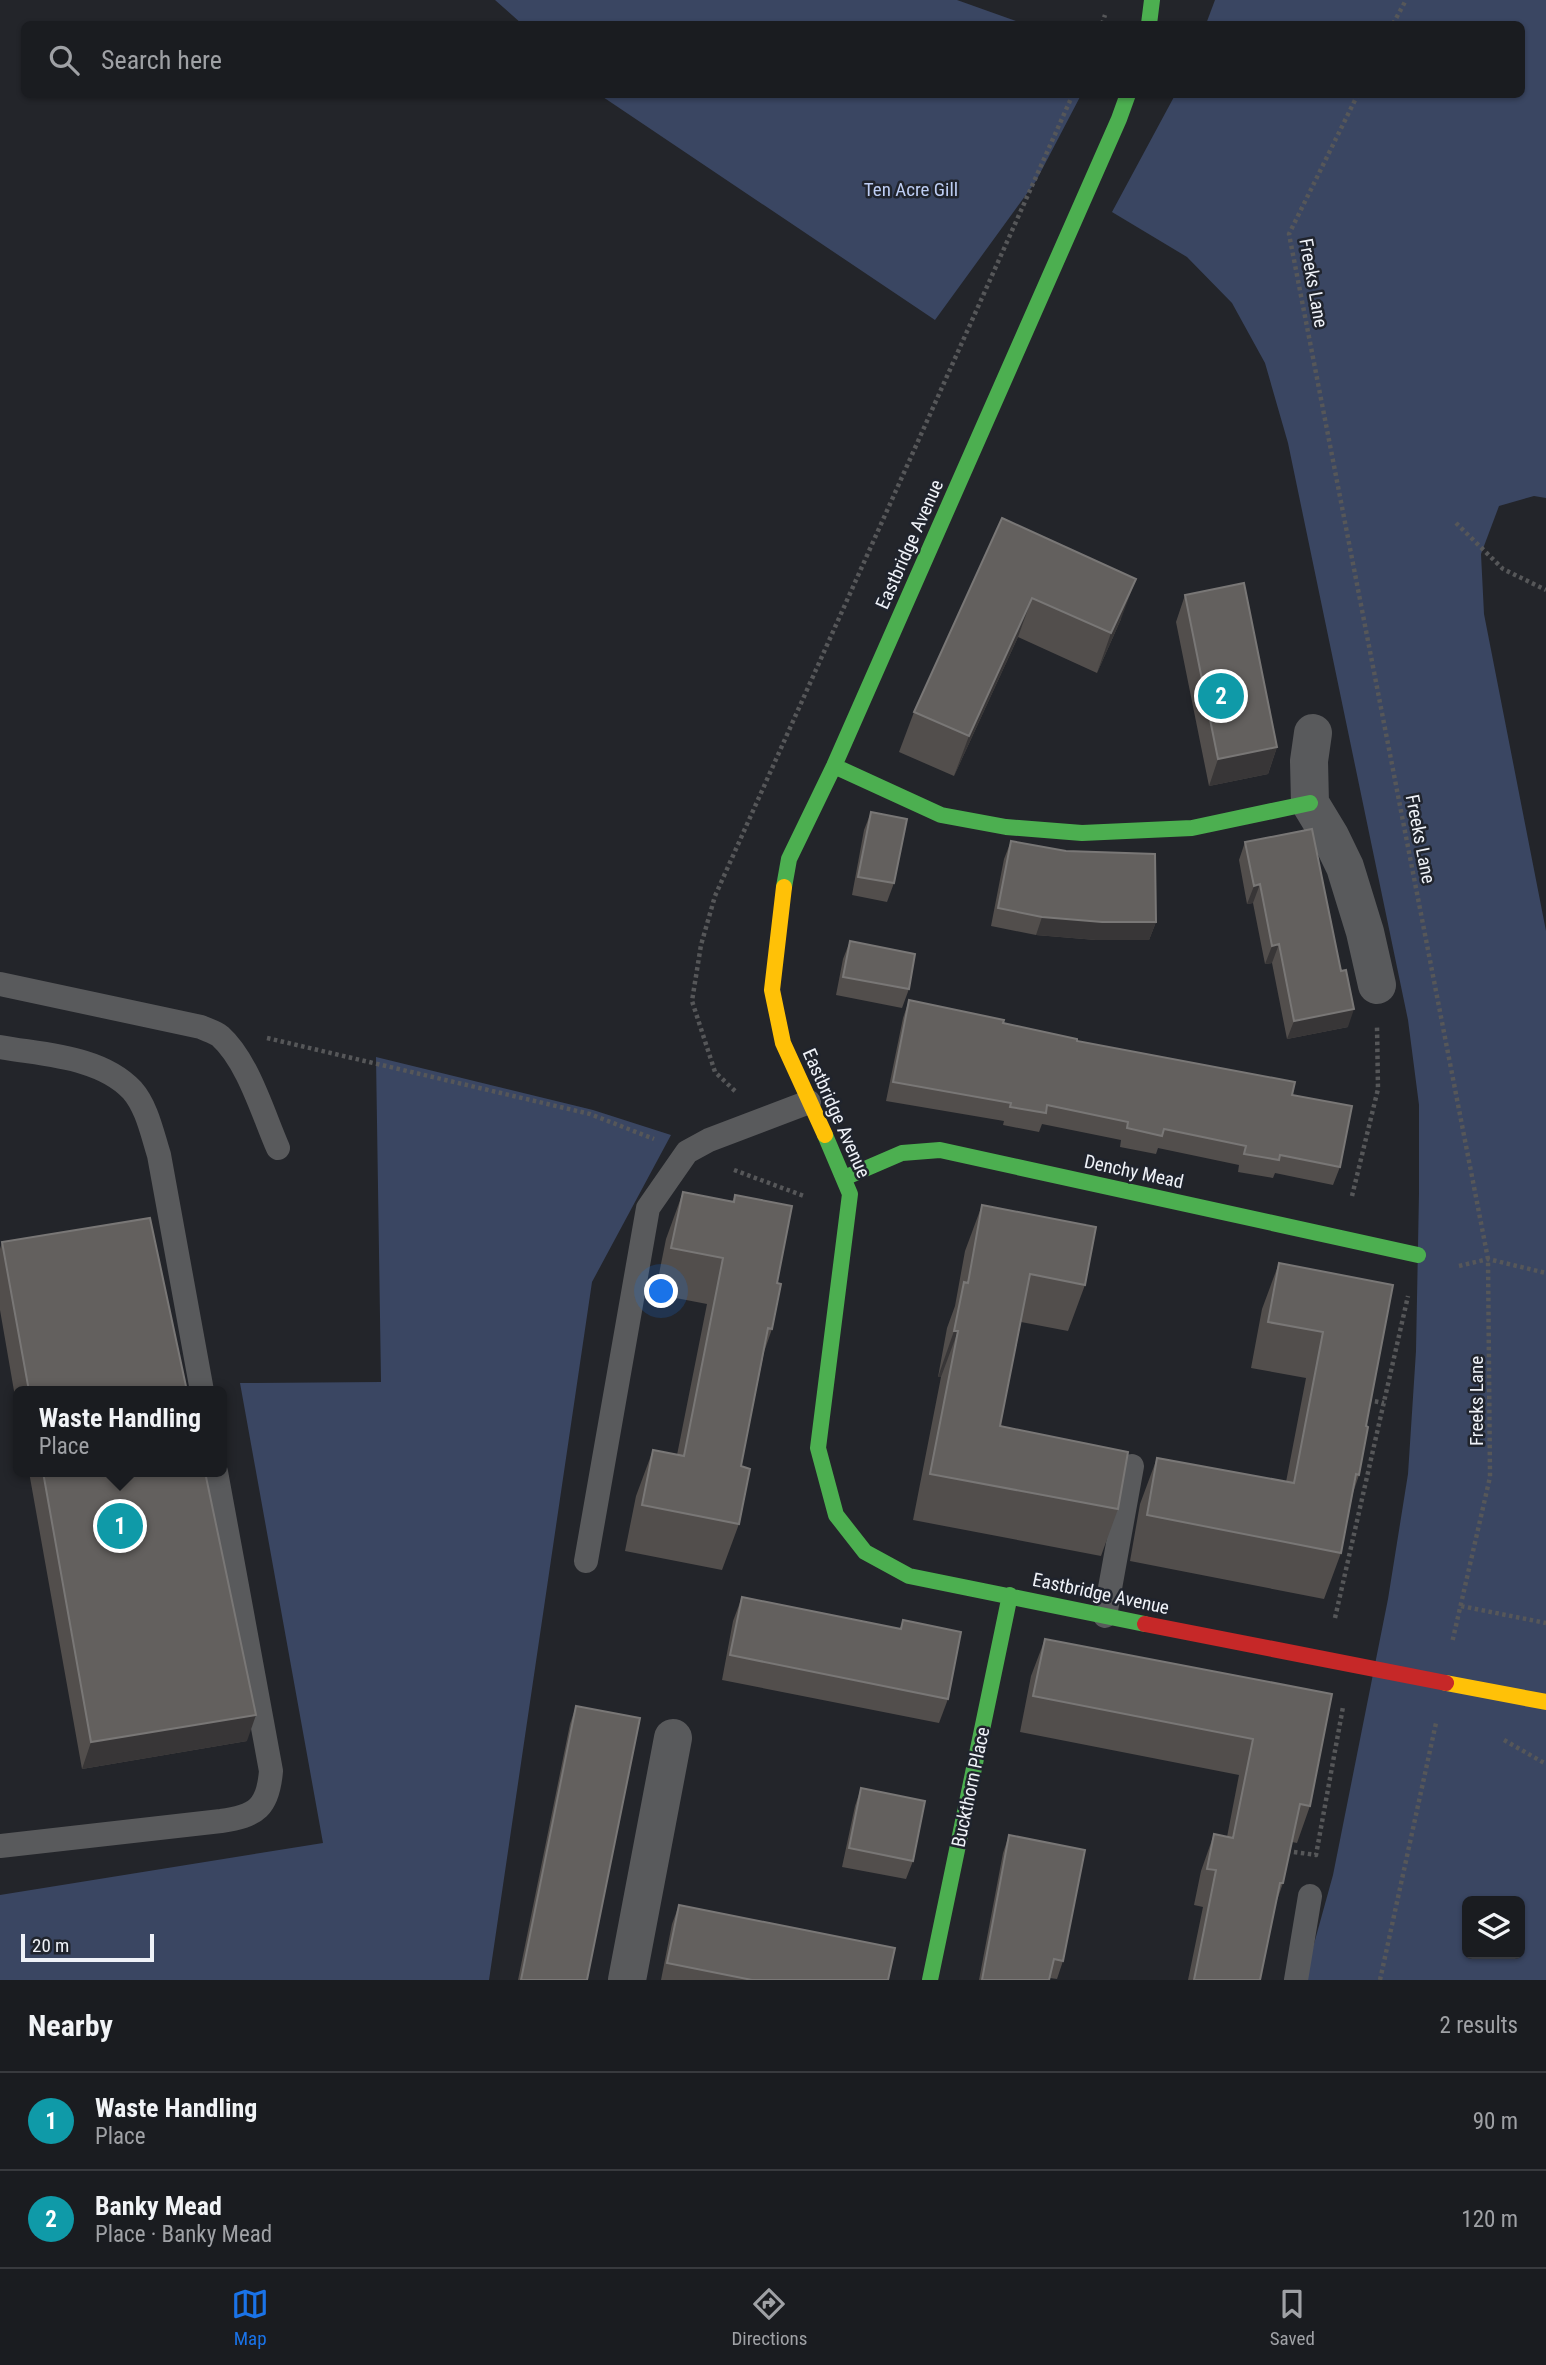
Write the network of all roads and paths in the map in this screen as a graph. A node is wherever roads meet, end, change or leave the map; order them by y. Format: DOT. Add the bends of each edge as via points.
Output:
graph roads {
  1 [pos="1152,0"];
  2 [pos="1406,0"];
  3 [pos="1149,21"];
  4 [pos="1395,21"];
  5 [pos="1071,98"];
  6 [pos="1127,98"];
  7 [pos="1357,98"];
  8 [pos="1457,523"];
  9 [pos="1546,590"];
  10 [pos="1313,733"];
  11 [pos="834,766"];
  12 [pos="1310,803"];
  13 [pos="0,984"];
  14 [pos="1377,985"];
  15 [pos="255,1035"];
  16 [pos="0,1047"];
  17 [pos="809,1102"];
  18 [pos="590,1114"];
  19 [pos="763,1119"];
  20 [pos="278,1148"];
  21 [pos="844,1178"];
  22 [pos="1342,1238"];
  23 [pos="1418,1255"];
  24 [pos="1488,1259"];
  25 [pos="1546,1273"];
  26 [pos="1410,1290"];
  27 [pos="201,1386"];
  28 [pos="1358,1398"];
  29 [pos="1384,1403"];
  30 [pos="1132,1466"];
  31 [pos="217,1477"];
  32 [pos="1343,1534"];
  33 [pos="1354,1536"];
  34 [pos="586,1561"];
  35 [pos="1010,1595"];
  36 [pos="1105,1616"];
  37 [pos="1546,1623"];
  38 [pos="1326,1660"];
  39 [pos="1349,1665"];
  40 [pos="1546,1702"];
  41 [pos="1437,1716"];
  42 [pos="673,1738"];
  43 [pos="0,1846"];
  44 [pos="1277,1849"];
  45 [pos="1310,1896"];
  46 [pos="627,1980"];
  47 [pos="930,1980"];
  48 [pos="1296,1980"];
  49 [pos="1380,1980"];
  1 -- 3 [label="street"];
  2 -- 4 [label="path"];
  5 -- 19 [label="path" via="715,896 692,1001 715,1072"];
  6 -- 11 [label="street, Eastbridge Avenue"];
  7 -- 24 [label="path, Freeks Lane" via="1289,233"];
  8 -- 9 [label="path" via="1503,569"];
  10 -- 12 [label="street"];
  11 -- 12 [label="street" via="941,815 1006,827 1082,832 1192,828"];
  11 -- 17 [label="street, Eastbridge Avenue" via="789,859 772,990 783,1043"];
  12 -- 14 [label="street" via="1345,867"];
  13 -- 20 [label="lane" via="219,1034 248,1077"];
  14 -- 22 [label="path" via="1378,1089"];
  15 -- 18 [label="path"];
  16 -- 27 [label="lane" via="83,1063 113,1074 133,1092 148,1119 159,1155"];
  17 -- 19 [label="lane"];
  17 -- 21 [label="street, Eastbridge Avenue"];
  19 -- 34 [label="lane" via="687,1152 648,1208"];
  21 -- 22 [label="street, Denchy Mead" via="902,1153 940,1150"];
  21 -- 35 [label="street, Eastbridge Avenue" via="849,1194 818,1448 836,1515 864,1552 909,1576"];
  22 -- 23 [label="street, Denchy Mead"];
  24 -- 25 [label="path"];
  24 -- 37 [label="path, Freeks Lane" via="1490,1477 1461,1606"];
  26 -- 29 [label="path"];
  28 -- 29 [label="path"];
  29 -- 33 [label="path"];
  30 -- 36 [label="lane"];
  31 -- 43 [label="lane" via="271,1771 269,1790 258,1810 221,1821"];
  32 -- 33 [label="path"];
  33 -- 38 [label="path"];
  35 -- 36 [label="street, Eastbridge Avenue"];
  35 -- 47 [label="street, Buckthorn Place"];
  36 -- 38 [label="street, Eastbridge Avenue"];
  38 -- 39 [label="street, Eastbridge Avenue"];
  39 -- 40 [label="street, Eastbridge Avenue"];
  39 -- 44 [label="path" via="1316,1856"];
  41 -- 49 [label="path"];
  42 -- 46 [label="street"];
  45 -- 48 [label="lane"];
}
